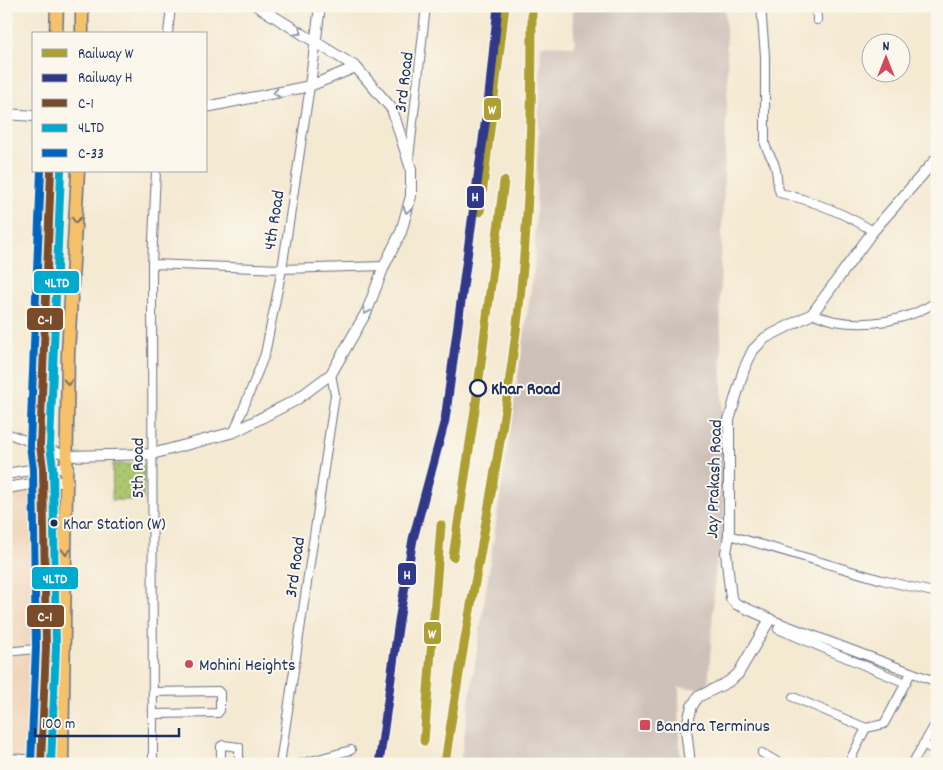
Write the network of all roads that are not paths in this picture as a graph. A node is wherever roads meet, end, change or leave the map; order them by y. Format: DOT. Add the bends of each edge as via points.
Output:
graph roads {
  1 [pos="57,6"];
  2 [pos="82,6"];
  3 [pos="171,6"];
  4 [pos="257,6"];
  5 [pos="320,6"];
  6 [pos="426,6"];
  7 [pos="761,6"];
  8 [pos="816,6"];
  9 [pos="817,20"];
  10 [pos="56,32"];
  11 [pos="82,32"];
  12 [pos="168,32"];
  13 [pos="315,42"];
  14 [pos="356,67"];
  15 [pos="310,86"];
  16 [pos="208,107"];
  17 [pos="6,114"];
  18 [pos="32,116"];
  19 [pos="937,158"];
  20 [pos="409,162"];
  21 [pos="51,172"];
  22 [pos="78,172"];
  23 [pos="156,172"];
  24 [pos="873,231"];
  25 [pos="152,264"];
  26 [pos="384,266"];
  27 [pos="282,269"];
  28 [pos="937,302"];
  29 [pos="812,314"];
  30 [pos="331,374"];
  31 [pos="234,432"];
  32 [pos="6,433"];
  33 [pos="40,446"];
  34 [pos="152,454"];
  35 [pos="68,462"];
  36 [pos="43,468"];
  37 [pos="6,474"];
  38 [pos="44,482"];
  39 [pos="68,482"];
  40 [pos="6,488"];
  41 [pos="729,535"];
  42 [pos="937,594"];
  43 [pos="770,619"];
  44 [pos="778,629"];
  45 [pos="64,646"];
  46 [pos="46,647"];
  47 [pos="6,652"];
  48 [pos="911,673"];
  49 [pos="937,682"];
  50 [pos="906,683"];
  51 [pos="153,692"];
  52 [pos="793,697"];
  53 [pos="153,714"];
  54 [pos="937,721"];
  55 [pos="866,728"];
  56 [pos="923,744"];
  57 [pos="351,750"];
  58 [pos="937,752"];
  59 [pos="762,754"];
  60 [pos="6,758"];
  61 [pos="41,762"];
  62 [pos="62,762"];
  63 [pos="852,762"];
  64 [pos="153,764"];
  65 [pos="221,764"];
  66 [pos="239,764"];
  67 [pos="280,764"];
  68 [pos="300,764"];
  69 [pos="690,764"];
  70 [pos="781,764"];
  71 [pos="912,764"];
  1 -- 10 [label="main road"];
  2 -- 11 [label="main road"];
  3 -- 12 [label="street"];
  4 -- 13 [label="street, one-way"];
  5 -- 13 [label="street, 4th Road"];
  6 -- 20 [label="street, 3rd Road"];
  7 -- 24 [label="street" via="765,56 765,144 766,152 774,162 780,193 829,208"];
  8 -- 9 [label="street"];
  13 -- 14 [label="street"];
  13 -- 15 [label="street, 4th Road"];
  14 -- 15 [label="street"];
  14 -- 20 [label="street" via="392,109"];
  15 -- 16 [label="street, one-way"];
  15 -- 27 [label="street, 4th Road"];
  17 -- 18 [label="street"];
  19 -- 24 [label="street, Jay Prakash Road"];
  20 -- 26 [label="street, one-way" via="411,196 401,232"];
  21 -- 33 [label="main road"];
  22 -- 35 [label="main road, one-way" via="68,353"];
  23 -- 25 [label="street, 5th Road"];
  24 -- 29 [label="street, Jay Prakash Road"];
  25 -- 27 [label="street"];
  25 -- 34 [label="street, 5th Road"];
  26 -- 27 [label="street"];
  26 -- 30 [label="street, one-way" via="367,311"];
  27 -- 31 [label="street, 4th Road" via="264,354"];
  28 -- 29 [label="street" via="908,316 866,323 834,321"];
  29 -- 41 [label="street, Jay Prakash Road" via="765,338 753,350 744,369 729,420"];
  30 -- 31 [label="street" via="296,400"];
  30 -- 67 [label="street, 3rd Road" via="335,395"];
  31 -- 34 [label="street"];
  32 -- 33 [label="street"];
  33 -- 35 [label="street"];
  33 -- 36 [label="main road"];
  34 -- 35 [label="street"];
  34 -- 51 [label="street, 5th Road"];
  35 -- 36 [label="street"];
  35 -- 39 [label="main road"];
  36 -- 37 [label="street"];
  36 -- 38 [label="main road"];
  38 -- 39 [label="street"];
  38 -- 40 [label="street"];
  38 -- 46 [label="main road"];
  39 -- 45 [label="main road, one-way"];
  41 -- 42 [label="street"];
  41 -- 43 [label="street, Jay Prakash Road" via="726,553 731,598 736,604"];
  43 -- 48 [label="street, Jay Prakash Road"];
  43 -- 69 [label="street" via="738,674 698,697 692,706 686,729"];
  44 -- 50 [label="street"];
  45 -- 46 [label="street"];
  45 -- 62 [label="main road"];
  46 -- 47 [label="street"];
  46 -- 61 [label="main road"];
  48 -- 49 [label="street, Jay Prakash Road"];
  48 -- 50 [label="street"];
  50 -- 55 [label="street" via="884,724"];
  51 -- 53 [label="street, 5th Road"];
  51 -- 53 [label="street" via="220,693 218,713"];
  52 -- 55 [label="street"];
  53 -- 64 [label="street, 5th Road"];
  54 -- 56 [label="street"];
  55 -- 63 [label="street"];
  56 -- 58 [label="street"];
  56 -- 71 [label="street"];
  57 -- 68 [label="street"];
  59 -- 70 [label="street"];
  60 -- 61 [label="street"];
  61 -- 62 [label="street"];
  65 -- 66 [label="street" via="223,745 239,747"];
}
